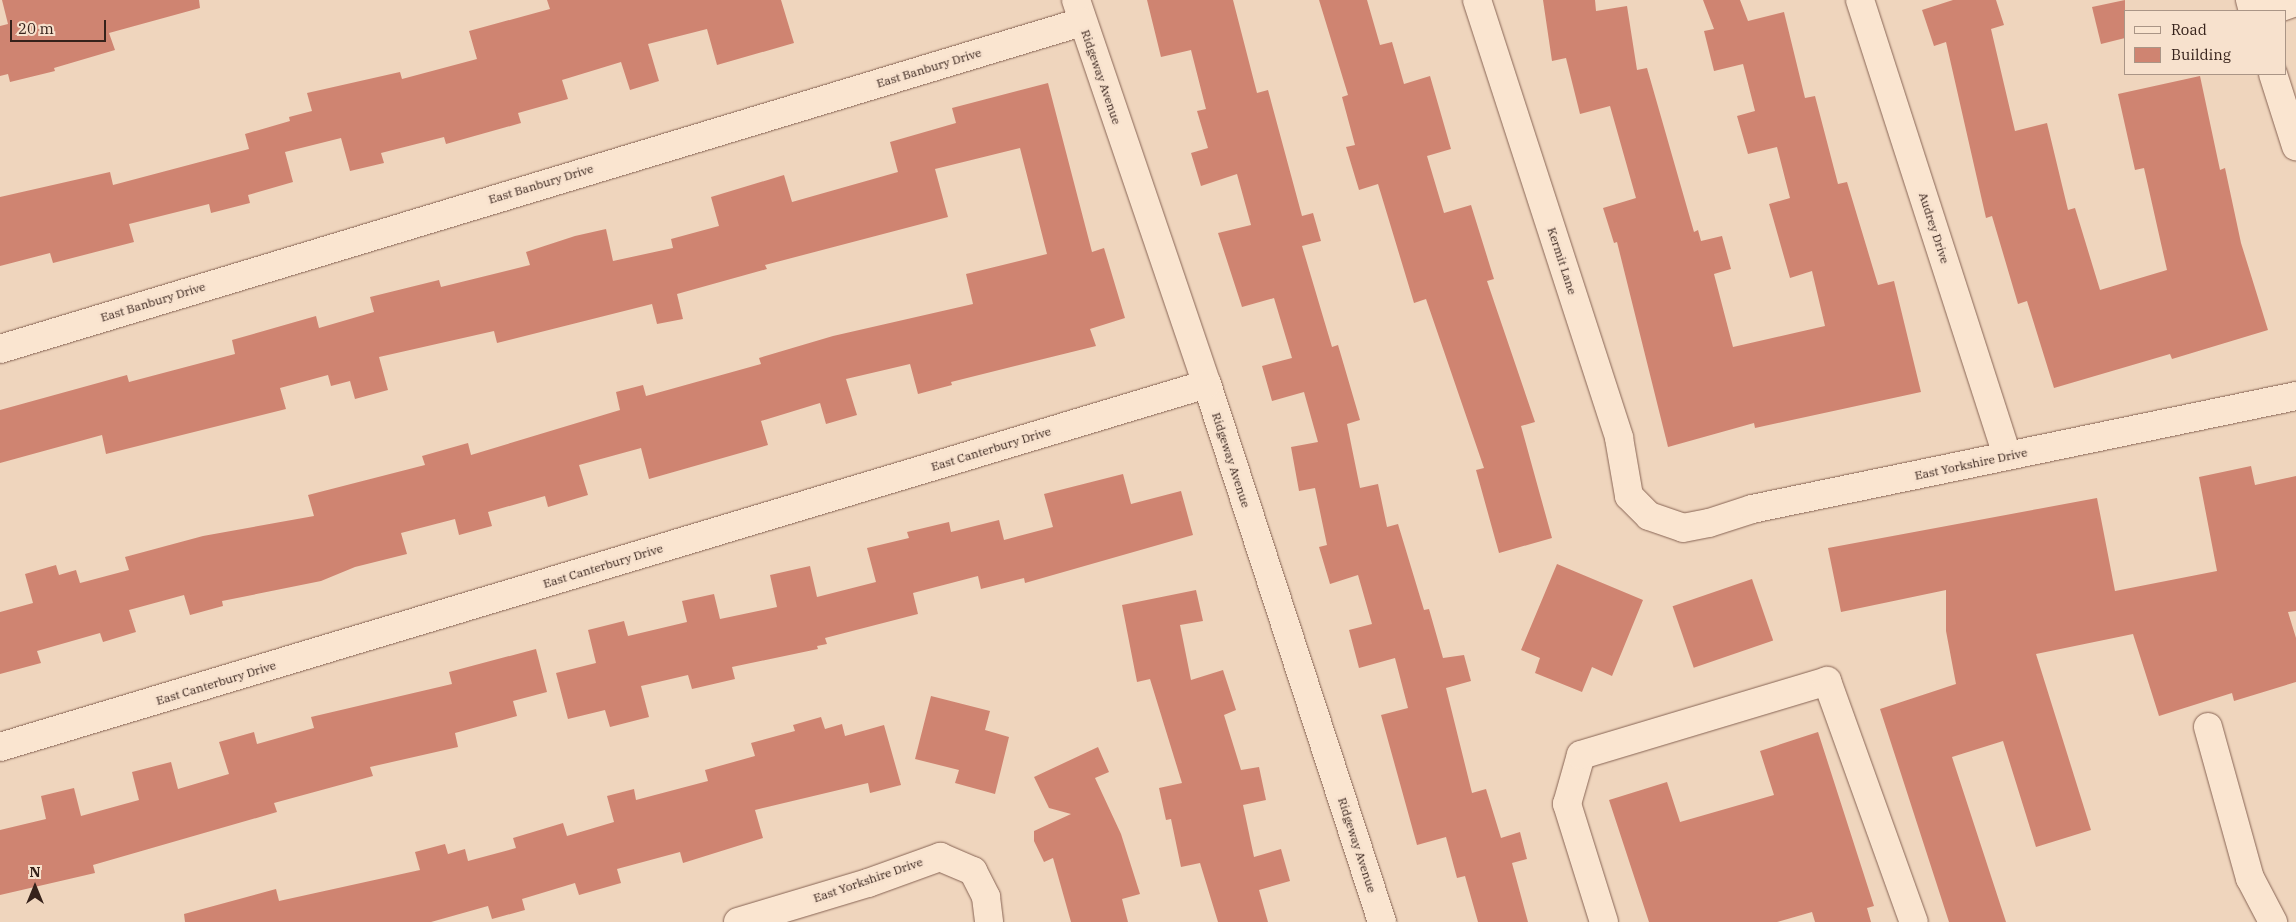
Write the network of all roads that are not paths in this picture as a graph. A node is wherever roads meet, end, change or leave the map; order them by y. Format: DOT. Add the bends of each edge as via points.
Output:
graph roads {
  1 [pos="1477,0"];
  2 [pos="1860,0"];
  3 [pos="2296,2"];
  4 [pos="2273,10"];
  5 [pos="1079,11"];
  6 [pos="2273,75"];
  7 [pos="2296,146"];
  8 [pos="0,349"];
  9 [pos="1207,384"];
  10 [pos="2296,396"];
  11 [pos="2007,456"];
  12 [pos="1649,516"];
  13 [pos="2208,727"];
  14 [pos="0,747"];
  15 [pos="738,922"];
  16 [pos="989,922"];
  17 [pos="1382,922"];
  18 [pos="1604,922"];
  19 [pos="1914,922"];
  20 [pos="2273,922"];
  1 -- 12 [label="street, Kermit Lane" via="1620,438 1629,496"];
  2 -- 11 [label="street, Audrey Drive"];
  3 -- 4 [label="street"];
  5 -- 8 [label="street, East Banbury Drive"];
  5 -- 9 [label="street, Ridgeway Avenue"];
  6 -- 7 [label="street"];
  9 -- 14 [label="street, East Canterbury Drive"];
  9 -- 17 [label="street, Ridgeway Avenue"];
  10 -- 11 [label="street, East Yorkshire Drive"];
  11 -- 12 [label="street, East Yorkshire Drive" via="1752,509 1709,524 1683,528"];
  13 -- 20 [label="street" via="2250,878"];
  15 -- 16 [label="street, East Yorkshire Drive" via="868,883 940,857 973,871 986,897"];
  18 -- 19 [label="street" via="1566,804 1581,756 1827,681"];
}
